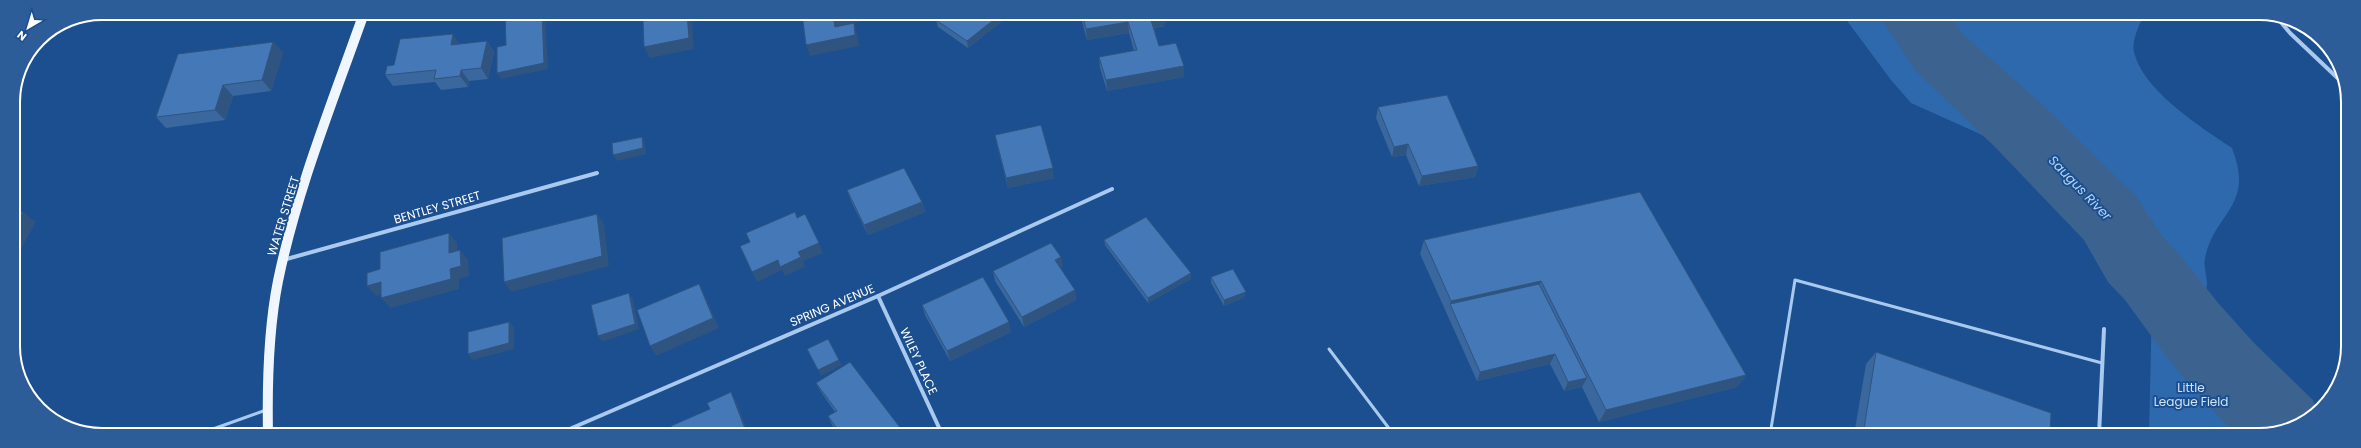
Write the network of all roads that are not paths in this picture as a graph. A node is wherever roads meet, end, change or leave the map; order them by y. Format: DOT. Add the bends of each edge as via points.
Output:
graph roads {
  1 [pos="362,20"];
  2 [pos="2281,23"];
  3 [pos="2338,78"];
  4 [pos="597,173"];
  5 [pos="1112,190"];
  6 [pos="283,260"];
  7 [pos="878,296"];
  8 [pos="2104,329"];
  9 [pos="1329,349"];
  10 [pos="2102,363"];
  11 [pos="268,409"];
  12 [pos="216,428"];
  13 [pos="268,428"];
  14 [pos="572,428"];
  15 [pos="939,428"];
  16 [pos="1389,428"];
  17 [pos="1771,428"];
  18 [pos="2099,428"];
  1 -- 6 [label="main road, WATER STREET" via="325,124"];
  2 -- 3 [label="street"];
  4 -- 6 [label="street, BENTLEY STREET"];
  5 -- 7 [label="street, SPRING AVENUE"];
  6 -- 11 [label="main road, WATER STREET" via="272,323"];
  7 -- 14 [label="street, SPRING AVENUE"];
  7 -- 15 [label="street, WILEY PLACE"];
  8 -- 10 [label="street"];
  9 -- 16 [label="lane"];
  10 -- 17 [label="lane" via="1795,280"];
  10 -- 18 [label="street"];
  11 -- 12 [label="lane"];
  11 -- 13 [label="main road, WATER STREET"];
}
